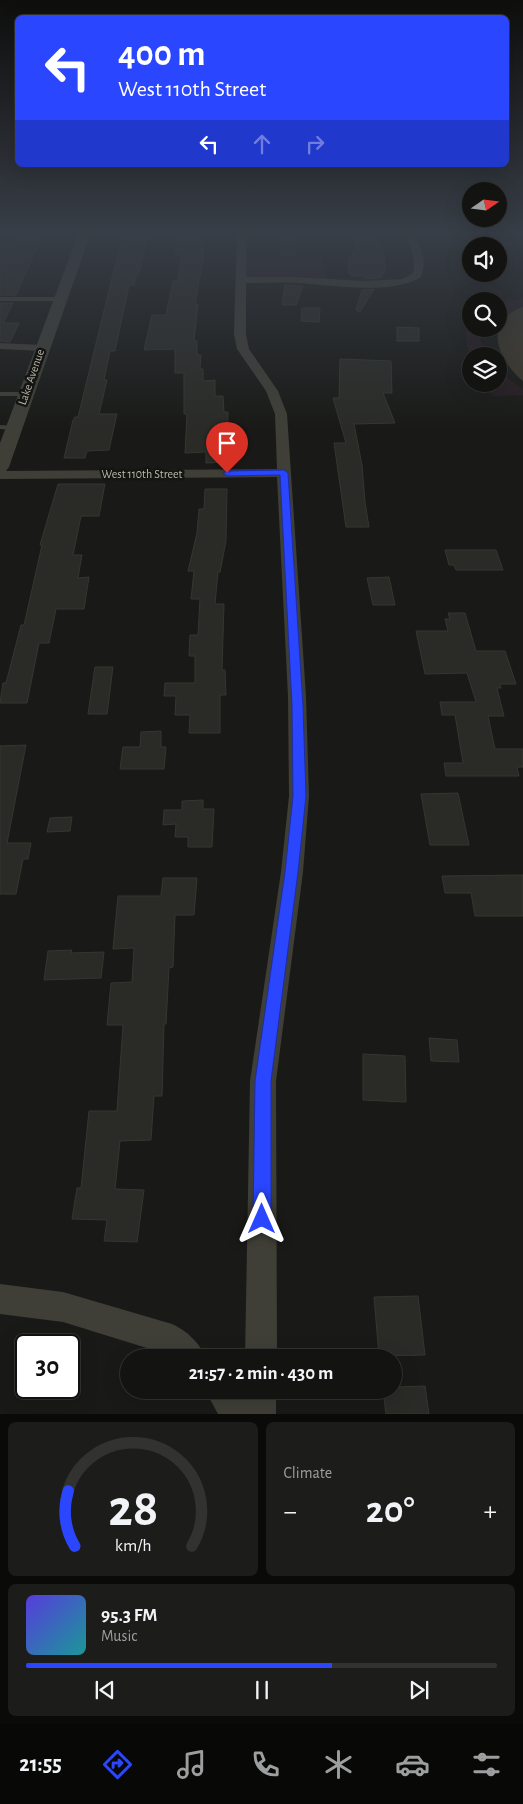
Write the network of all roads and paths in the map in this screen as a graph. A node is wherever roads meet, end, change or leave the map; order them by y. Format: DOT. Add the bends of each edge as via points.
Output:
graph roads {
  1 [pos="240,298"];
  2 [pos="0,299"];
  3 [pos="60,300"];
  4 [pos="0,346"];
  5 [pos="42,348"];
  6 [pos="0,394"];
  7 [pos="26,394"];
  8 [pos="7,428"];
  9 [pos="0,467"];
  10 [pos="284,473"];
  11 [pos="0,475"];
  12 [pos="0,1299"];
  13 [pos="181,1349"];
  14 [pos="261,1349"];
  15 [pos="228,1399"];
  16 [pos="260,1399"];
  17 [pos="237,1414"];
  18 [pos="260,1414"];
  1 -- 10 [label="street" via="243,349 272,391 281,414"];
  2 -- 3 [label="lane"];
  3 -- 5 [label="street, Lake Avenue"];
  4 -- 5 [label="street"];
  5 -- 7 [label="street, Lake Avenue"];
  6 -- 7 [label="lane"];
  7 -- 8 [label="street, Lake Avenue"];
  8 -- 9 [label="street, Lake Avenue"];
  10 -- 11 [label="street, West 110th Street"];
  10 -- 14 [label="street" via="300,796 263,1081"];
  12 -- 13 [label="street" via="63,1307 172,1340"];
  15 -- 17 [label="street"];
  16 -- 18 [label="street"];
}
